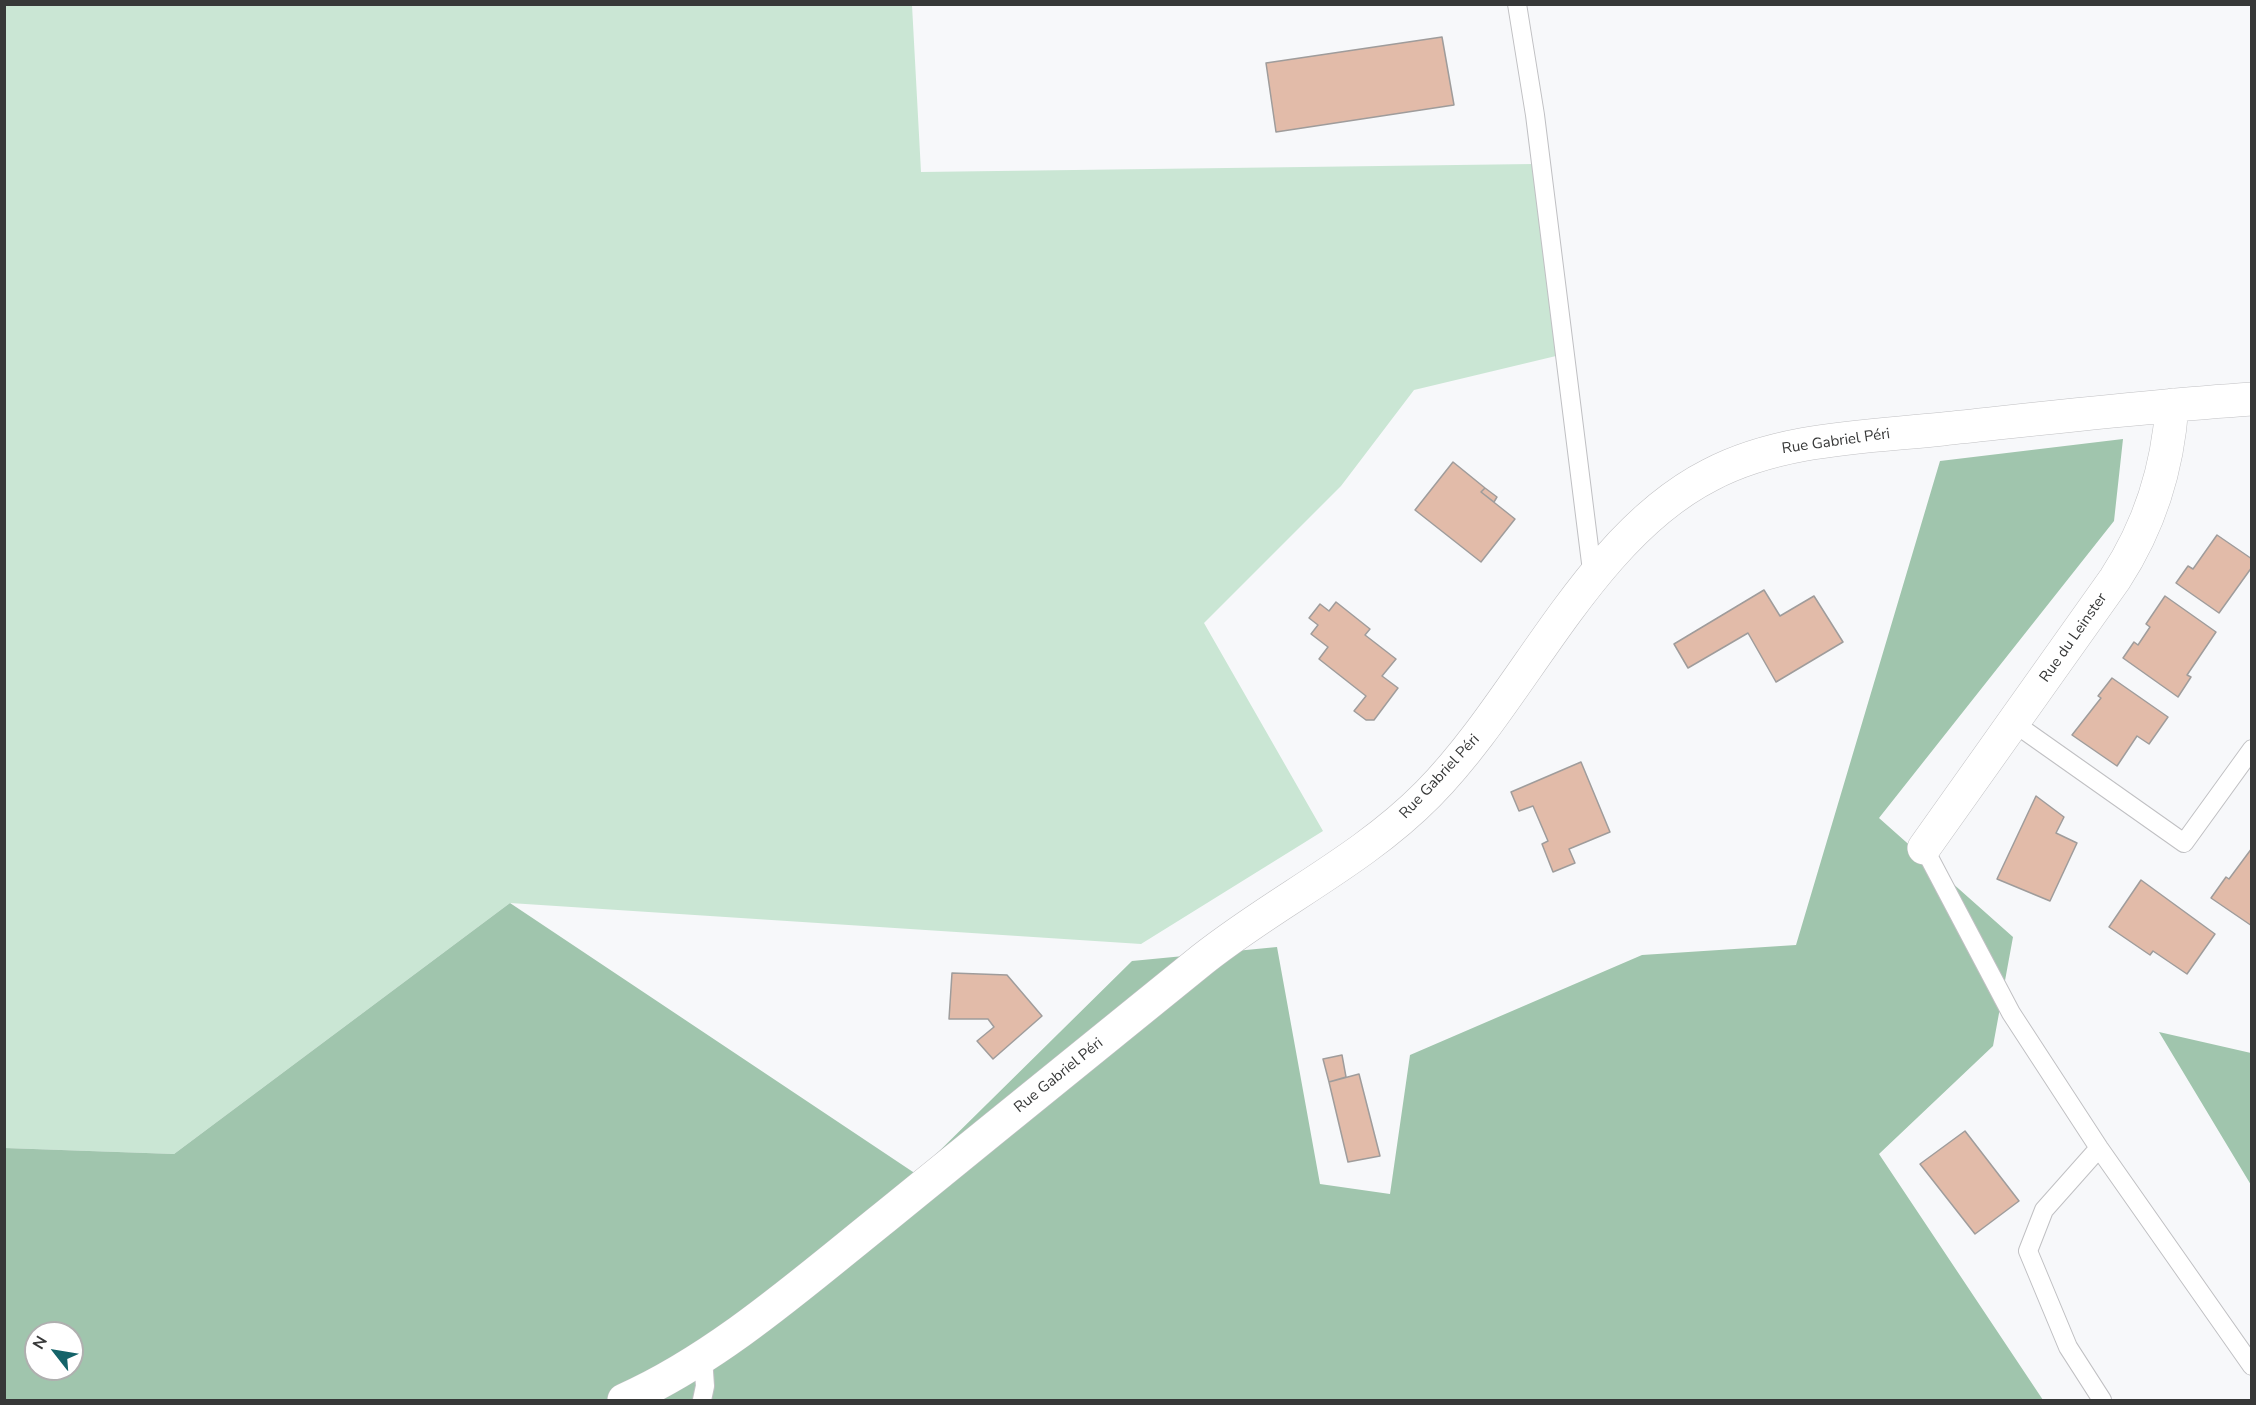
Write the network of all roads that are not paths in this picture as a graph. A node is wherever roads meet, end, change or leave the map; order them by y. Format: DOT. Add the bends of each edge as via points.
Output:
graph roads {
  1 [pos="1517,4"];
  2 [pos="2252,399"];
  3 [pos="2172,405"];
  4 [pos="1593,579"];
  5 [pos="2014,723"];
  6 [pos="2252,749"];
  7 [pos="1924,848"];
  8 [pos="2099,1148"];
  9 [pos="703,1358"];
  10 [pos="2252,1366"];
  11 [pos="624,1401"];
  12 [pos="702,1401"];
  13 [pos="2102,1401"];
  1 -- 4 [label="lane" via="1535,115"];
  2 -- 3 [label="street, Rue Gabriel Péri"];
  3 -- 4 [label="street, Rue Gabriel Péri" via="1798,446 1737,461 1683,489 1656,510"];
  3 -- 5 [label="street, Rue du Leinster" via="2170,442 2137,542"];
  4 -- 9 [label="street, Rue Gabriel Péri" via="1456,765 1399,822 1210,954 825,1265"];
  5 -- 6 [label="lane" via="2184,843"];
  5 -- 7 [label="street, Rue du Leinster"];
  7 -- 8 [label="lane" via="1995,987"];
  8 -- 10 [label="lane"];
  8 -- 13 [label="lane" via="2044,1210 2028,1251 2068,1347"];
  9 -- 11 [label="street, Rue Gabriel Péri"];
  9 -- 12 [label="lane"];
}
